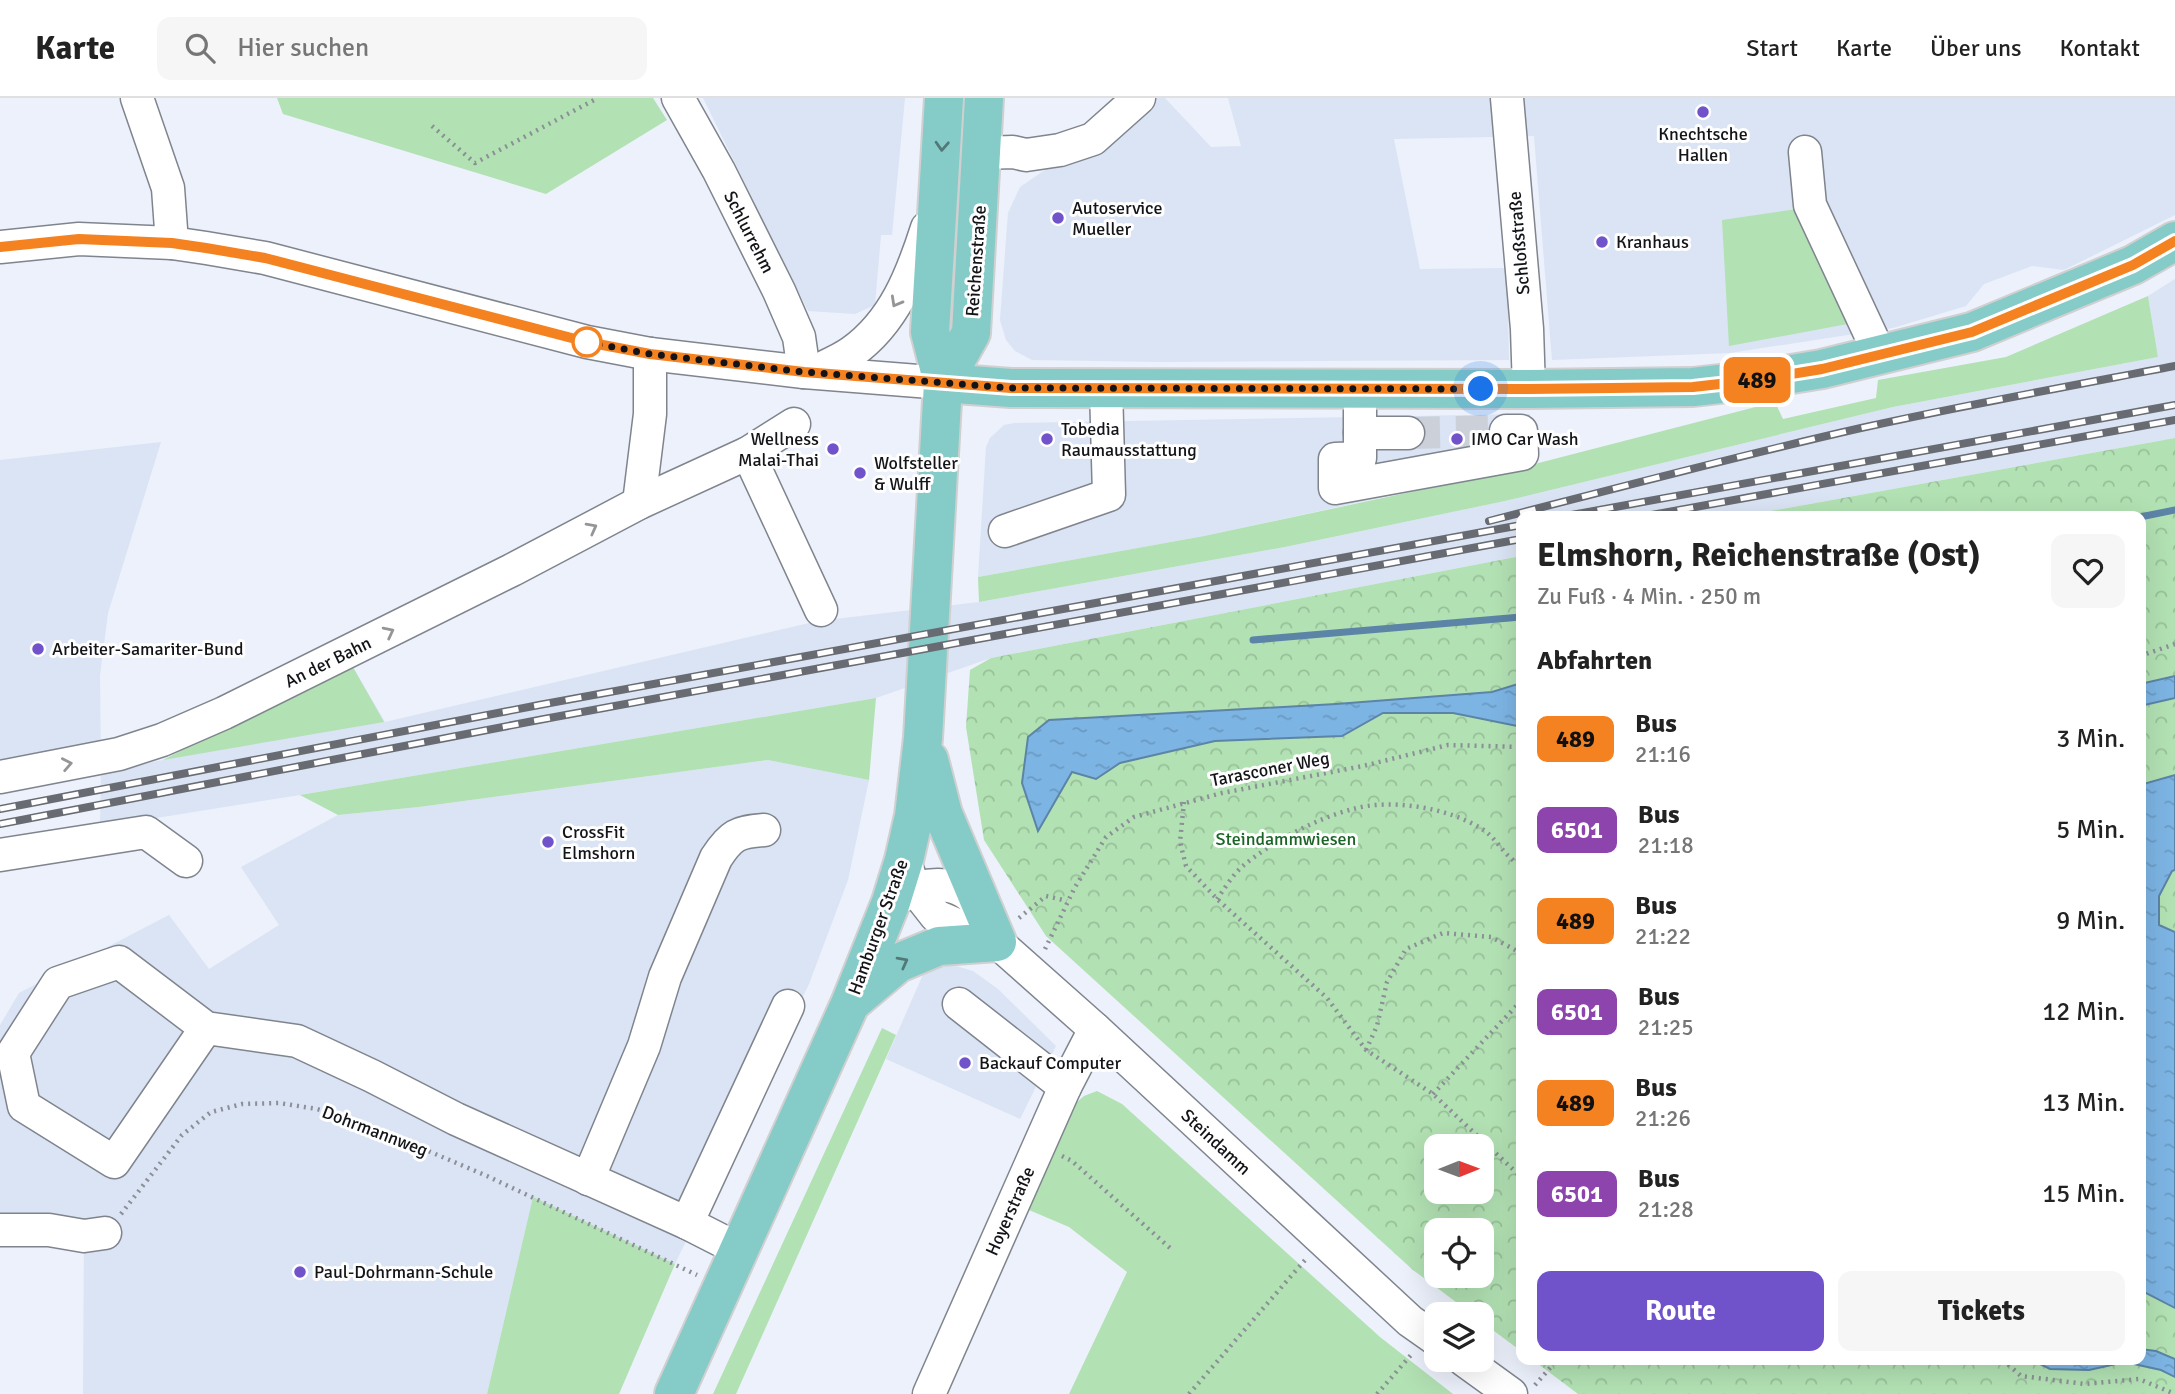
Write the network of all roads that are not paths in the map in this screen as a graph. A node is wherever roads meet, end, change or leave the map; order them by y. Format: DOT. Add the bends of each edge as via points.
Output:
graph roads {
  1 [pos="137,98"];
  2 [pos="678,98"];
  3 [pos="944,98"];
  4 [pos="984,98"];
  5 [pos="1507,98"];
  6 [pos="1131,101"];
  7 [pos="1805,152"];
  8 [pos="983,153"];
  9 [pos="939,193"];
  10 [pos="2175,241"];
  11 [pos="172,243"];
  12 [pos="0,247"];
  13 [pos="650,354"];
  14 [pos="1880,355"];
  15 [pos="809,372"];
  16 [pos="943,383"];
  17 [pos="1106,388"];
  18 [pos="1360,388"];
  19 [pos="1529,389"];
  20 [pos="794,424"];
  21 [pos="1506,431"];
  22 [pos="1360,433"];
  23 [pos="1408,433"];
  24 [pos="748,453"];
  25 [pos="639,503"];
  26 [pos="1005,531"];
  27 [pos="821,610"];
  28 [pos="923,738"];
  29 [pos="0,778"];
  30 [pos="764,830"];
  31 [pos="0,855"];
  32 [pos="186,861"];
  33 [pos="903,884"];
  34 [pos="1009,930"];
  35 [pos="850,1004"];
  36 [pos="959,1004"];
  37 [pos="788,1006"];
  38 [pos="206,1028"];
  39 [pos="1095,1029"];
  40 [pos="1065,1087"];
  41 [pos="588,1179"];
  42 [pos="687,1223"];
  43 [pos="0,1230"];
  44 [pos="105,1233"];
  45 [pos="740,1250"];
  46 [pos="1424,1347"];
  47 [pos="1481,1372"];
  48 [pos="674,1394"];
  49 [pos="929,1394"];
  50 [pos="1511,1394"];
  1 -- 11 [label="street" via="168,188"];
  2 -- 15 [label="street, Schlurrehm" via="779,290"];
  3 -- 9 [label="main road, one-way"];
  4 -- 8 [label="main road, Reichenstraße"];
  5 -- 19 [label="street, Schloßstraße"];
  6 -- 8 [label="street" via="1093,139 1026,155"];
  7 -- 14 [label="street" via="1810,205"];
  8 -- 16 [label="main road, Reichenstraße" via="971,333"];
  9 -- 15 [label="street, one-way" via="914,271 885,322 852,352"];
  9 -- 16 [label="main road" via="930,332"];
  10 -- 14 [label="main road" via="2133,265 1972,332"];
  11 -- 12 [label="street" via="79,239"];
  11 -- 13 [label="street" via="265,258 587,342"];
  13 -- 15 [label="street"];
  13 -- 25 [label="street" via="650,414"];
  14 -- 19 [label="main road" via="1822,369 1693,387"];
  15 -- 16 [label="street"];
  16 -- 17 [label="main road"];
  16 -- 28 [label="main road, Hamburger Straße"];
  17 -- 18 [label="main road"];
  17 -- 26 [label="street" via="1109,495"];
  18 -- 19 [label="main road"];
  18 -- 22 [label="street"];
  20 -- 24 [label="street, An der Bahn"];
  21 -- 22 [label="street" via="1521,431 1522,454 1335,488 1335,459 1360,458"];
  22 -- 23 [label="street"];
  24 -- 25 [label="street, An der Bahn"];
  24 -- 27 [label="street"];
  29 -- 25 [label="street, An der Bahn, one-way" via="119,754 162,740 385,634"];
  28 -- 33 [label="main road, Hamburger Straße"];
  28 -- 34 [label="main road" via="943,814"];
  30 -- 41 [label="street" via="743,831 728,839 716,858"];
  31 -- 32 [label="street" via="146,832"];
  33 -- 34 [label="street, Steindamm" via="955,887"];
  33 -- 35 [label="main road, Hamburger Straße"];
  35 -- 34 [label="main road, one-way" via="898,963 939,946"];
  34 -- 39 [label="street, Steindamm"];
  35 -- 45 [label="main road, Hamburger Straße"];
  36 -- 40 [label="street"];
  37 -- 42 [label="street"];
  38 -- 38 [label="street" via="119,962 58,983 13,1053 24,1106 114,1162"];
  38 -- 41 [label="street" via="298,1041"];
  39 -- 40 [label="street, Hoyerstraße"];
  39 -- 46 [label="street, Steindamm" via="1410,1321"];
  40 -- 49 [label="street, Hoyerstraße"];
  41 -- 42 [label="street"];
  42 -- 45 [label="street"];
  43 -- 44 [label="street" via="84,1236"];
  45 -- 48 [label="main road, Hamburger Straße"];
  47 -- 50 [label="street"];
}
